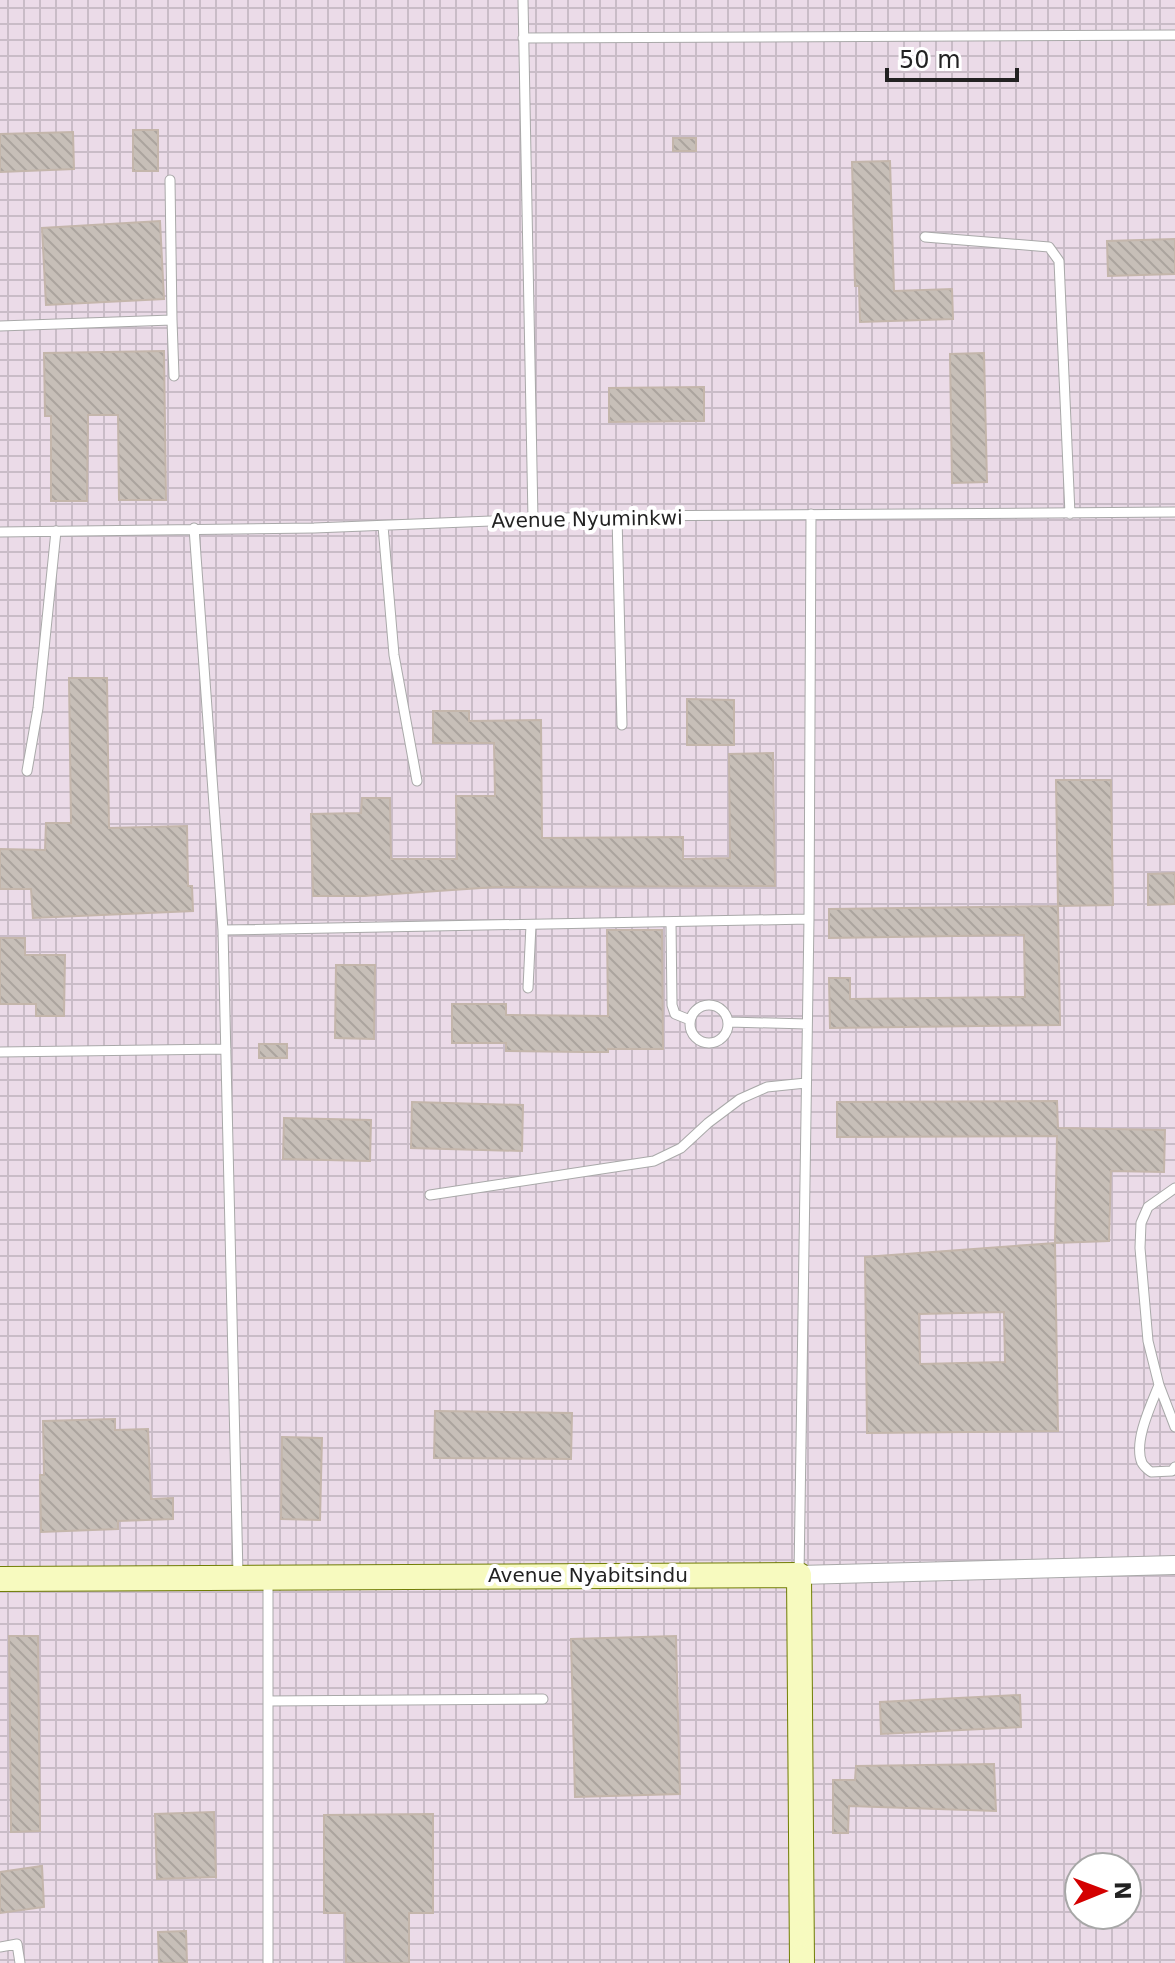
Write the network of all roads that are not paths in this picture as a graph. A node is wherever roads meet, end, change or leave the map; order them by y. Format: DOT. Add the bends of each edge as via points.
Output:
graph roads {
  1 [pos="523,0"];
  2 [pos="1175,35"];
  3 [pos="523,38"];
  4 [pos="170,180"];
  5 [pos="925,237"];
  6 [pos="172,320"];
  7 [pos="0,326"];
  8 [pos="174,376"];
  9 [pos="1175,512"];
  10 [pos="811,514"];
  11 [pos="1070,514"];
  12 [pos="617,516"];
  13 [pos="533,519"];
  14 [pos="383,526"];
  15 [pos="194,528"];
  16 [pos="56,531"];
  17 [pos="0,532"];
  18 [pos="622,725"];
  19 [pos="27,771"];
  20 [pos="417,781"];
  21 [pos="809,919"];
  22 [pos="671,922"];
  23 [pos="531,925"];
  24 [pos="223,930"];
  25 [pos="528,988"];
  26 [pos="690,1020"];
  27 [pos="729,1022"];
  28 [pos="807,1024"];
  29 [pos="226,1049"];
  30 [pos="0,1052"];
  31 [pos="806,1083"];
  32 [pos="1175,1188"];
  33 [pos="430,1195"];
  34 [pos="1159,1385"];
  35 [pos="1175,1427"];
  36 [pos="1175,1467"];
  37 [pos="1175,1565"];
  38 [pos="799,1575"];
  39 [pos="268,1576"];
  40 [pos="238,1577"];
  41 [pos="0,1579"];
  42 [pos="543,1699"];
  43 [pos="268,1701"];
  44 [pos="0,1947"];
  45 [pos="20,1963"];
  46 [pos="268,1963"];
  47 [pos="802,1963"];
  1 -- 3 [label="lane"];
  2 -- 3 [label="lane"];
  3 -- 13 [label="lane"];
  4 -- 6 [label="lane"];
  5 -- 11 [label="lane" via="1049,247 1056,253"];
  6 -- 7 [label="lane"];
  6 -- 8 [label="lane"];
  9 -- 11 [label="lane, Avenue Nyuminkwi"];
  10 -- 11 [label="lane, Avenue Nyuminkwi"];
  10 -- 12 [label="lane, Avenue Nyuminkwi"];
  10 -- 21 [label="lane"];
  12 -- 13 [label="lane, Avenue Nyuminkwi"];
  12 -- 18 [label="lane"];
  13 -- 14 [label="lane, Avenue Nyuminkwi"];
  14 -- 15 [label="lane, Avenue Nyuminkwi"];
  14 -- 20 [label="lane" via="394,655"];
  15 -- 16 [label="lane, Avenue Nyuminkwi"];
  15 -- 24 [label="lane"];
  16 -- 17 [label="lane, Avenue Nyuminkwi"];
  16 -- 19 [label="lane"];
  21 -- 22 [label="lane"];
  21 -- 28 [label="lane"];
  22 -- 23 [label="lane"];
  22 -- 26 [label="lane" via="672,1005 675,1014"];
  23 -- 24 [label="lane"];
  23 -- 25 [label="lane"];
  24 -- 29 [label="lane"];
  26 -- 27 [label="lane" via="704,1005 715,1005"];
  26 -- 27 [label="lane" via="691,1032 709,1044 727,1033"];
  27 -- 28 [label="lane"];
  28 -- 31 [label="lane"];
  29 -- 30 [label="lane"];
  29 -- 40 [label="lane"];
  31 -- 33 [label="lane" via="767,1087 740,1099 681,1148 654,1161"];
  31 -- 38 [label="lane"];
  32 -- 34 [label="lane" via="1148,1207 1141,1223 1148,1341"];
  34 -- 35 [label="lane"];
  34 -- 36 [label="lane" via="1140,1442 1142,1463 1151,1472"];
  37 -- 38 [label="street, Avenue Nyabitsindu"];
  38 -- 39 [label="street, Avenue Nyabitsindu"];
  38 -- 47 [label="street"];
  39 -- 40 [label="street, Avenue Nyabitsindu"];
  39 -- 43 [label="lane"];
  40 -- 41 [label="street, Avenue Nyabitsindu"];
  42 -- 43 [label="lane"];
  43 -- 46 [label="lane"];
  44 -- 45 [label="lane" via="17,1944"];
}
